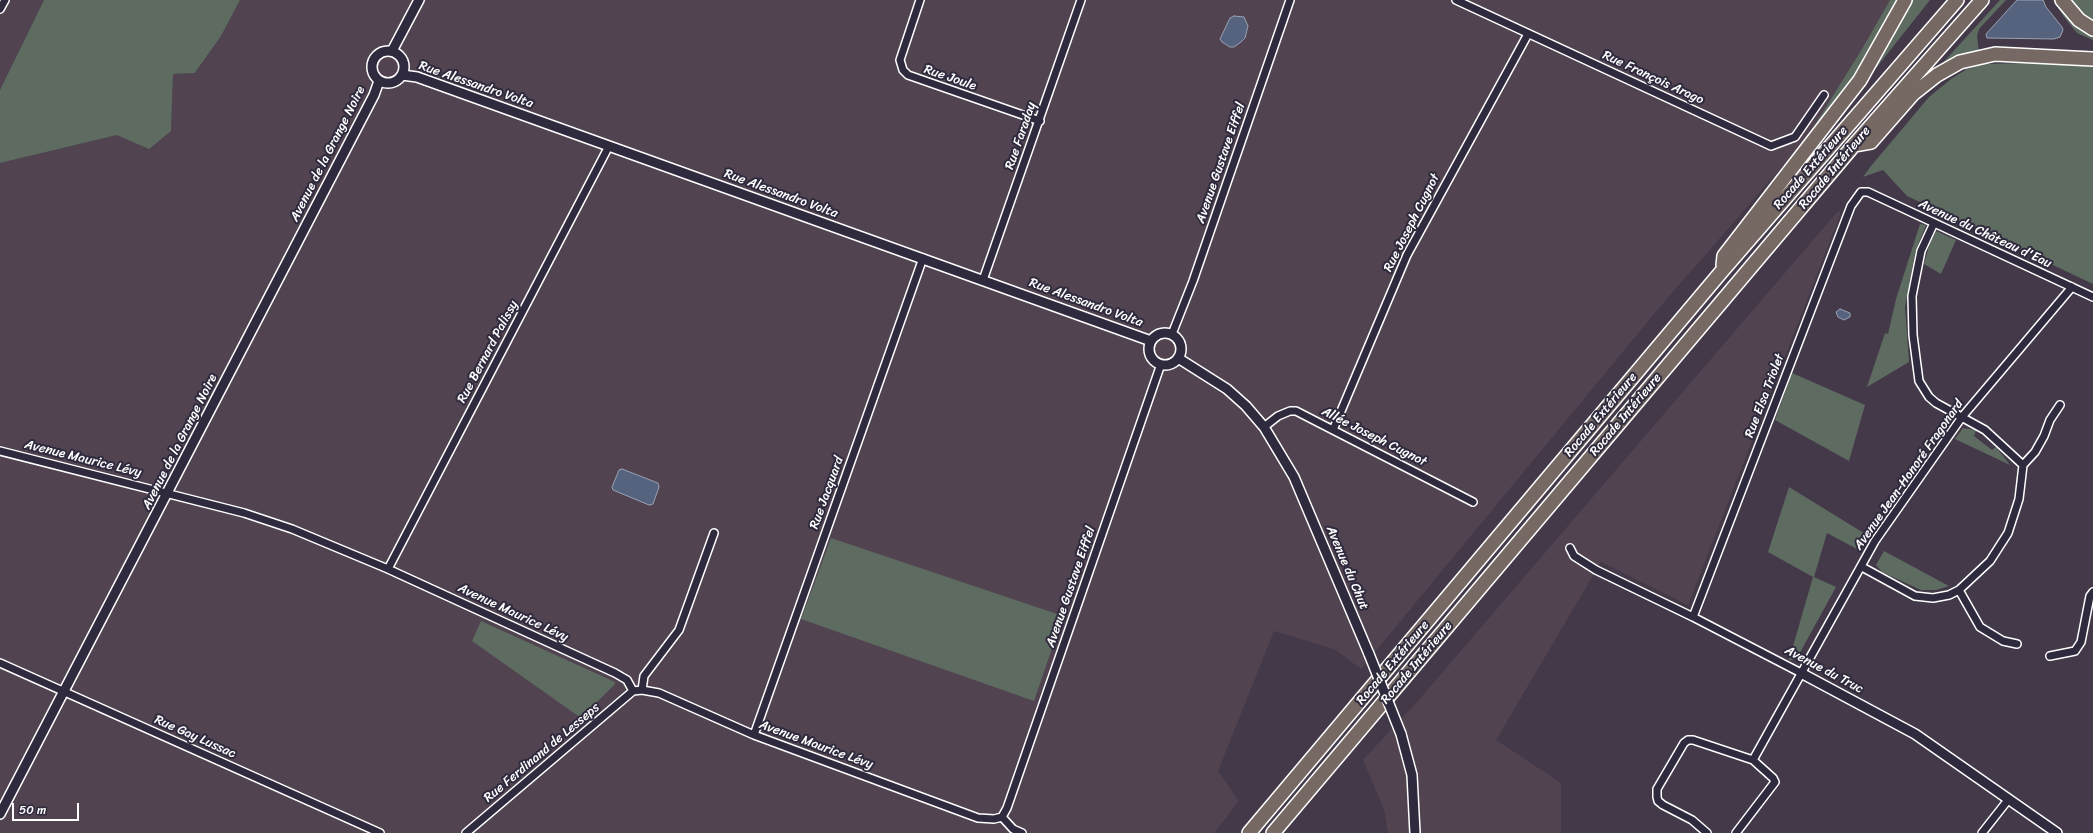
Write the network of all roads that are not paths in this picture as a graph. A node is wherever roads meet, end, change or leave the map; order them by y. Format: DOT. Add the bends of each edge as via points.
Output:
graph roads {
  1 [pos="5,0"];
  2 [pos="419,0"];
  3 [pos="920,0"];
  4 [pos="1081,0"];
  5 [pos="1290,0"];
  6 [pos="1456,0"];
  7 [pos="1905,0"];
  8 [pos="1957,0"];
  9 [pos="1982,0"];
  10 [pos="2062,0"];
  11 [pos="0,9"];
  12 [pos="2093,29"];
  13 [pos="1528,34"];
  14 [pos="392,51"];
  15 [pos="2093,58"];
  16 [pos="402,75"];
  17 [pos="379,81"];
  18 [pos="1824,95"];
  19 [pos="1040,121"];
  20 [pos="1854,144"];
  21 [pos="609,146"];
  22 [pos="1868,192"];
  23 [pos="1934,223"];
  24 [pos="923,258"];
  25 [pos="1722,271"];
  26 [pos="983,280"];
  27 [pos="2072,287"];
  28 [pos="2093,297"];
  29 [pos="1172,334"];
  30 [pos="1151,341"];
  31 [pos="1178,358"];
  32 [pos="1161,364"];
  33 [pos="2060,405"];
  34 [pos="1962,417"];
  35 [pos="1264,427"];
  36 [pos="1333,430"];
  37 [pos="0,451"];
  38 [pos="2023,465"];
  39 [pos="168,493"];
  40 [pos="1473,502"];
  41 [pos="714,533"];
  42 [pos="1570,548"];
  43 [pos="1862,566"];
  44 [pos="388,569"];
  45 [pos="1959,590"];
  46 [pos="2093,592"];
  47 [pos="1693,617"];
  48 [pos="2017,644"];
  49 [pos="2050,656"];
  50 [pos="0,663"];
  51 [pos="1801,673"];
  52 [pos="642,690"];
  53 [pos="633,691"];
  54 [pos="64,692"];
  55 [pos="754,735"];
  56 [pos="1753,760"];
  57 [pos="2008,800"];
  58 [pos="0,814"];
  59 [pos="1002,817"];
  60 [pos="380,833"];
  61 [pos="466,833"];
  62 [pos="1022,833"];
  63 [pos="1249,833"];
  64 [pos="1273,833"];
  65 [pos="1416,833"];
  66 [pos="1707,833"];
  67 [pos="1736,833"];
  68 [pos="1982,833"];
  69 [pos="2057,833"];
  1 -- 11 [label="street"];
  2 -- 14 [label="street"];
  3 -- 19 [label="street, Rue Joule" via="900,60 908,75"];
  4 -- 19 [label="street, Rue Faraday"];
  5 -- 29 [label="street, Avenue Gustave Eiffel" via="1193,281"];
  6 -- 13 [label="street, Rue François Arago"];
  7 -- 25 [label="highway" via="1860,80 1724,256"];
  8 -- 25 [label="highway, Rocade Extérieure"];
  9 -- 20 [label="highway, Rocade Intérieure"];
  10 -- 12 [label="highway" via="2079,20"];
  13 -- 18 [label="street, Rue François Arago" via="1771,146 1795,136"];
  13 -- 36 [label="street, Rue Joseph Cugnot" via="1407,254"];
  14 -- 16 [label="street" via="403,61"];
  14 -- 17 [label="street" via="382,51 372,63 372,73"];
  15 -- 20 [label="highway" via="1995,54 1960,62 1937,75 1913,94 1871,142"];
  16 -- 17 [label="street" via="394,82"];
  16 -- 21 [label="street, Rue Alessandro Volta" via="417,77"];
  17 -- 39 [label="street, Avenue de la Grange Noire"];
  19 -- 26 [label="street, Rue Faraday"];
  20 -- 64 [label="highway, Rocade Intérieure"];
  21 -- 24 [label="street, Rue Alessandro Volta"];
  21 -- 44 [label="street, Rue Bernard Palissy"];
  22 -- 23 [label="street, Avenue du Château d'Eau"];
  22 -- 47 [label="street, Rue Elsa Triolet" via="1862,192 1851,206"];
  23 -- 27 [label="street, Avenue du Château d'Eau"];
  23 -- 34 [label="street" via="1921,251 1912,296 1917,372 1922,389 1928,397"];
  24 -- 26 [label="street, Rue Alessandro Volta"];
  24 -- 55 [label="street, Rue Jacquard"];
  25 -- 63 [label="highway, Rocade Extérieure"];
  26 -- 30 [label="street, Rue Alessandro Volta"];
  27 -- 28 [label="street, Avenue du Château d'Eau"];
  27 -- 34 [label="street, Avenue Jean-Honoré Fragonard"];
  29 -- 30 [label="street" via="1158,334"];
  29 -- 31 [label="street" via="1180,342"];
  30 -- 32 [label="street" via="1150,355"];
  31 -- 32 [label="street" via="1170,364"];
  31 -- 35 [label="street, Avenue du Chut" via="1227,389"];
  32 -- 59 [label="street, Avenue Gustave Eiffel"];
  33 -- 38 [label="street" via="2035,452"];
  34 -- 38 [label="street" via="1985,430"];
  34 -- 43 [label="street, Avenue Jean-Honoré Fragonard" via="1875,541"];
  35 -- 36 [label="street, Allée Joseph Cugnot" via="1284,413 1296,411"];
  35 -- 65 [label="street, Avenue du Chut, bridge" via="1294,477 1401,734 1412,775"];
  36 -- 40 [label="street, Allée Joseph Cugnot"];
  37 -- 39 [label="street, Avenue Maurice Lévy"];
  38 -- 45 [label="street" via="2019,499 2008,533 1990,561"];
  39 -- 44 [label="street, Avenue Maurice Lévy" via="292,529"];
  39 -- 54 [label="street, Avenue de la Grange Noire"];
  41 -- 52 [label="street" via="679,630 644,676"];
  42 -- 47 [label="street, Avenue du Truc" via="1574,556 1596,570"];
  43 -- 45 [label="street" via="1915,596 1933,598"];
  43 -- 51 [label="street, Avenue Jean-Honoré Fragonard"];
  44 -- 53 [label="street, Avenue Maurice Lévy" via="615,673 628,680"];
  45 -- 48 [label="street" via="1980,627 2003,641"];
  46 -- 49 [label="street" via="2081,642 2076,651"];
  47 -- 51 [label="street, Avenue du Truc"];
  50 -- 54 [label="street, Rue Gay Lussac"];
  51 -- 56 [label="street, Avenue Jean-Honoré Fragonard"];
  51 -- 57 [label="street, Avenue du Truc" via="1915,734"];
  52 -- 53 [label="street, Avenue Maurice Lévy"];
  52 -- 55 [label="street, Avenue Maurice Lévy" via="660,693"];
  53 -- 61 [label="street, Rue Ferdinand de Lesseps"];
  54 -- 58 [label="street, Avenue de la Grange Noire"];
  54 -- 60 [label="street, Rue Gay Lussac"];
  55 -- 59 [label="street, Avenue Maurice Lévy" via="978,818"];
  56 -- 66 [label="street" via="1693,740 1684,743 1657,789 1658,801 1692,820"];
  56 -- 67 [label="street" via="1775,782"];
  57 -- 68 [label="street"];
  57 -- 69 [label="street, Avenue du Truc"];
  59 -- 62 [label="street" via="1013,829"];
}
